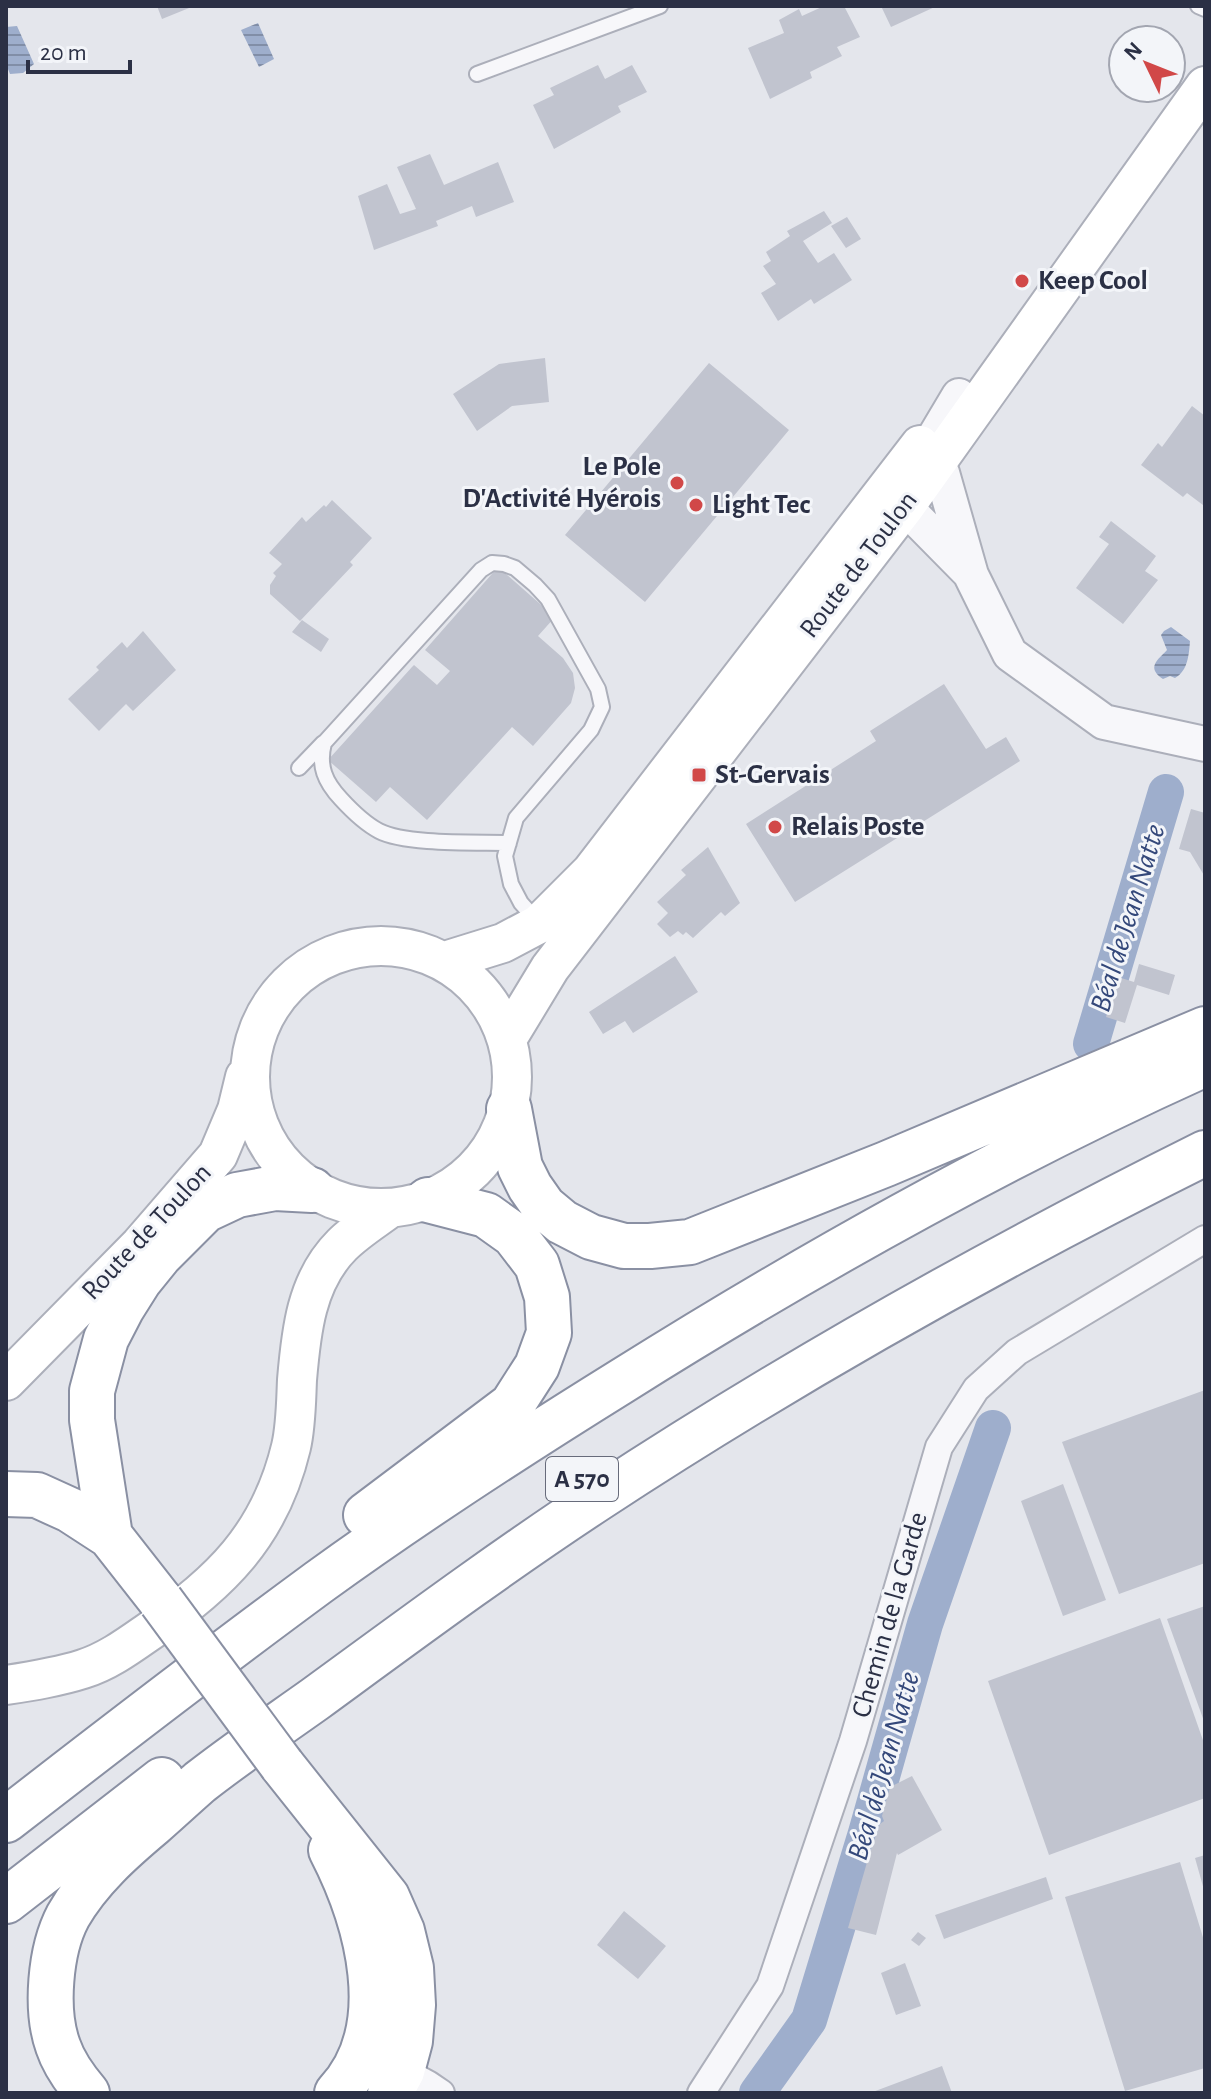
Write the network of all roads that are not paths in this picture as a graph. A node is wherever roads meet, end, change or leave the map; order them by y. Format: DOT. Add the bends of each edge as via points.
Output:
graph roads {
  1 [pos="660,6"];
  2 [pos="1198,6"];
  3 [pos="1205,9"];
  4 [pos="477,74"];
  5 [pos="1205,86"];
  6 [pos="959,396"];
  7 [pos="924,468"];
  8 [pos="892,501"];
  9 [pos="971,575"];
  10 [pos="324,743"];
  11 [pos="1205,744"];
  12 [pos="299,768"];
  13 [pos="509,843"];
  14 [pos="539,924"];
  15 [pos="445,961"];
  16 [pos="1205,1029"];
  17 [pos="507,1039"];
  18 [pos="250,1059"];
  19 [pos="1205,1064"];
  20 [pos="509,1109"];
  21 [pos="1205,1130"];
  22 [pos="1205,1153"];
  23 [pos="312,1190"];
  24 [pos="409,1204"];
  25 [pos="1205,1239"];
  26 [pos="127,1259"];
  27 [pos="6,1381"];
  28 [pos="6,1494"];
  29 [pos="110,1536"];
  30 [pos="6,1685"];
  31 [pos="288,1773"];
  32 [pos="6,1782"];
  33 [pos="6,1820"];
  34 [pos="6,1901"];
  35 [pos="372,2083"];
  36 [pos="87,2093"];
  37 [pos="441,2093"];
  38 [pos="701,2093"];
  1 -- 4 [label="lane"];
  2 -- 3 [label="lane"];
  5 -- 6 [label="main road, Route de Toulon"];
  5 -- 7 [label="main road, Route de Toulon"];
  6 -- 7 [label="street"];
  6 -- 8 [label="main road, Route de Toulon"];
  7 -- 8 [label="main road, Route de Toulon"];
  7 -- 9 [label="street" via="942,473"];
  8 -- 9 [label="street"];
  8 -- 14 [label="main road, Route de Toulon" via="591,872"];
  8 -- 17 [label="main road, Route de Toulon" via="550,968"];
  9 -- 11 [label="street" via="1010,654 1104,722"];
  10 -- 12 [label="lane"];
  10 -- 13 [label="lane" via="320,757 331,789 380,832 406,839"];
  10 -- 13 [label="lane" via="481,570 492,563 515,568 548,599 598,689 602,707 591,730 516,818"];
  13 -- 14 [label="lane" via="505,856 511,884"];
  14 -- 15 [label="main road, Route de Toulon" via="503,943"];
  15 -- 17 [label="main road" via="494,1008"];
  15 -- 18 [label="main road" via="405,947 377,946 322,959 287,984 262,1019"];
  16 -- 20 [label="highway" via="690,1242 624,1246 562,1222 544,1207 520,1167"];
  17 -- 20 [label="main road"];
  18 -- 23 [label="main road" via="250,1098 261,1134 282,1165"];
  18 -- 26 [label="main road, Route de Toulon" via="218,1155"];
  19 -- 33 [label="highway, A 570" via="938,1194 714,1323 504,1455 321,1581"];
  20 -- 24 [label="main road" via="492,1147 464,1179"];
  21 -- 34 [label="highway, A 570" via="926,1267 685,1410 269,1697"];
  22 -- 36 [label="highway" via="1083,1214 732,1413 463,1591 203,1780 95,1878 68,1917 56,1950 51,2012 58,2046"];
  23 -- 24 [label="main road" via="349,1205"];
  23 -- 29 [label="highway" via="275,1188 237,1195 205,1210 160,1255 122,1308 106,1339 92,1391"];
  24 -- 30 [label="main road" via="342,1245 325,1266 306,1308 292,1444 283,1474 251,1540 223,1574 113,1655 86,1668"];
  24 -- 32 [label="highway" via="486,1215 514,1235 537,1265 547,1297 549,1333 537,1366 512,1405"];
  25 -- 38 [label="street, Chemin de la Garde" via="1017,1352 976,1389 939,1447 853,1741 770,1986"];
  26 -- 27 [label="main road, Route de Toulon"];
  26 -- 29 [label="highway" via="100,1302 72,1395 76,1464"];
  28 -- 29 [label="highway" via="37,1495"];
  29 -- 31 [label="highway, bridge"];
  31 -- 35 [label="highway" via="334,1854 363,1928 372,1999"];
  31 -- 35 [label="highway" via="387,1897 402,1931 411,1968 410,2041"];
  35 -- 37 [label="street" via="432,2086"];
}
